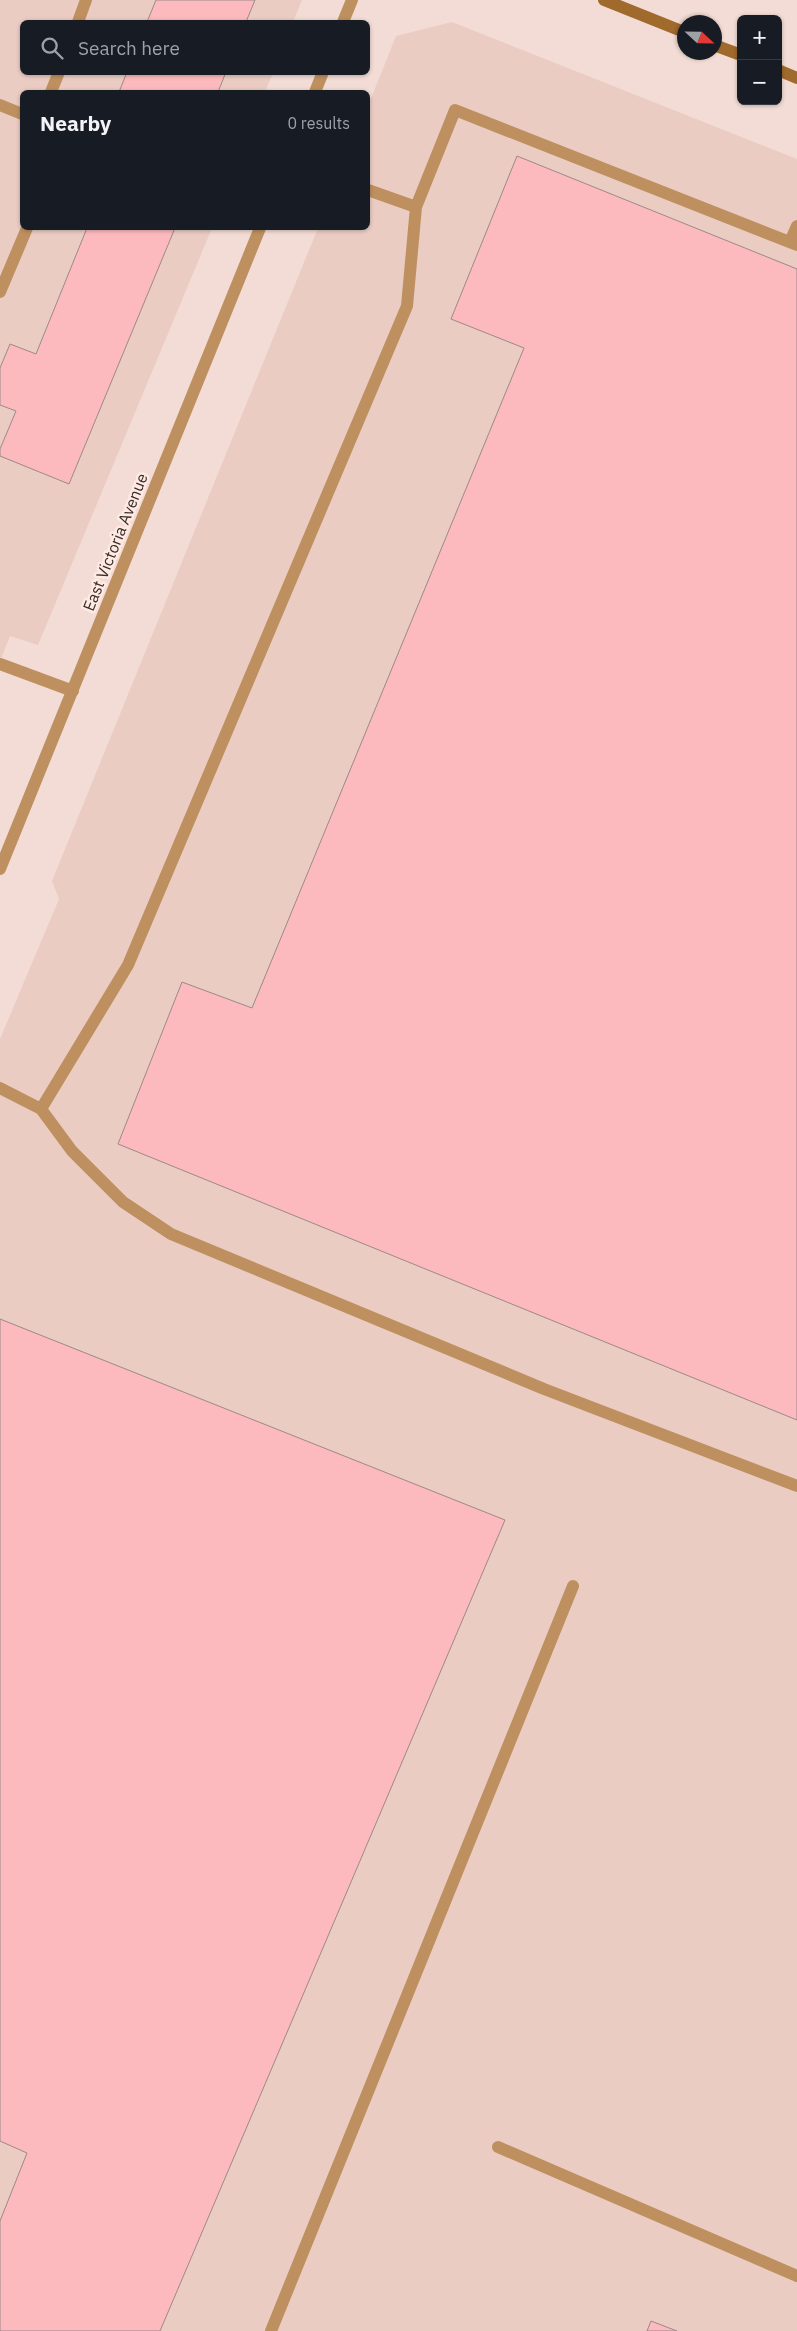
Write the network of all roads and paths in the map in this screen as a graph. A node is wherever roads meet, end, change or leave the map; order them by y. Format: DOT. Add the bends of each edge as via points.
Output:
graph roads {
  1 [pos="86,0"];
  2 [pos="352,0"];
  3 [pos="604,0"];
  4 [pos="79,20"];
  5 [pos="344,20"];
  6 [pos="677,29"];
  7 [pos="722,48"];
  8 [pos="737,54"];
  9 [pos="782,72"];
  10 [pos="58,75"];
  11 [pos="322,75"];
  12 [pos="797,78"];
  13 [pos="52,90"];
  14 [pos="316,90"];
  15 [pos="0,105"];
  16 [pos="20,113"];
  17 [pos="370,191"];
  18 [pos="416,207"];
  19 [pos="797,226"];
  20 [pos="26,230"];
  21 [pos="259,230"];
  22 [pos="793,244"];
  23 [pos="0,292"];
  24 [pos="0,664"];
  25 [pos="73,691"];
  26 [pos="0,869"];
  27 [pos="0,1088"];
  28 [pos="41,1109"];
  29 [pos="797,1486"];
  30 [pos="573,1586"];
  31 [pos="498,2147"];
  32 [pos="797,2276"];
  33 [pos="271,2331"];
  1 -- 4 [label="street"];
  2 -- 5 [label="street"];
  3 -- 6 [label="main road"];
  7 -- 8 [label="main road"];
  9 -- 12 [label="main road"];
  10 -- 13 [label="street"];
  11 -- 14 [label="street"];
  15 -- 16 [label="street"];
  17 -- 18 [label="street"];
  18 -- 22 [label="street" via="455,110"];
  18 -- 28 [label="street" via="407,306 128,965"];
  19 -- 22 [label="street"];
  20 -- 23 [label="street"];
  21 -- 25 [label="street, East Victoria Avenue"];
  24 -- 25 [label="street"];
  25 -- 26 [label="street, East Victoria Avenue"];
  27 -- 28 [label="street"];
  28 -- 29 [label="street" via="72,1151 124,1202 171,1234 544,1389"];
  30 -- 33 [label="street"];
  31 -- 32 [label="street"];
}
